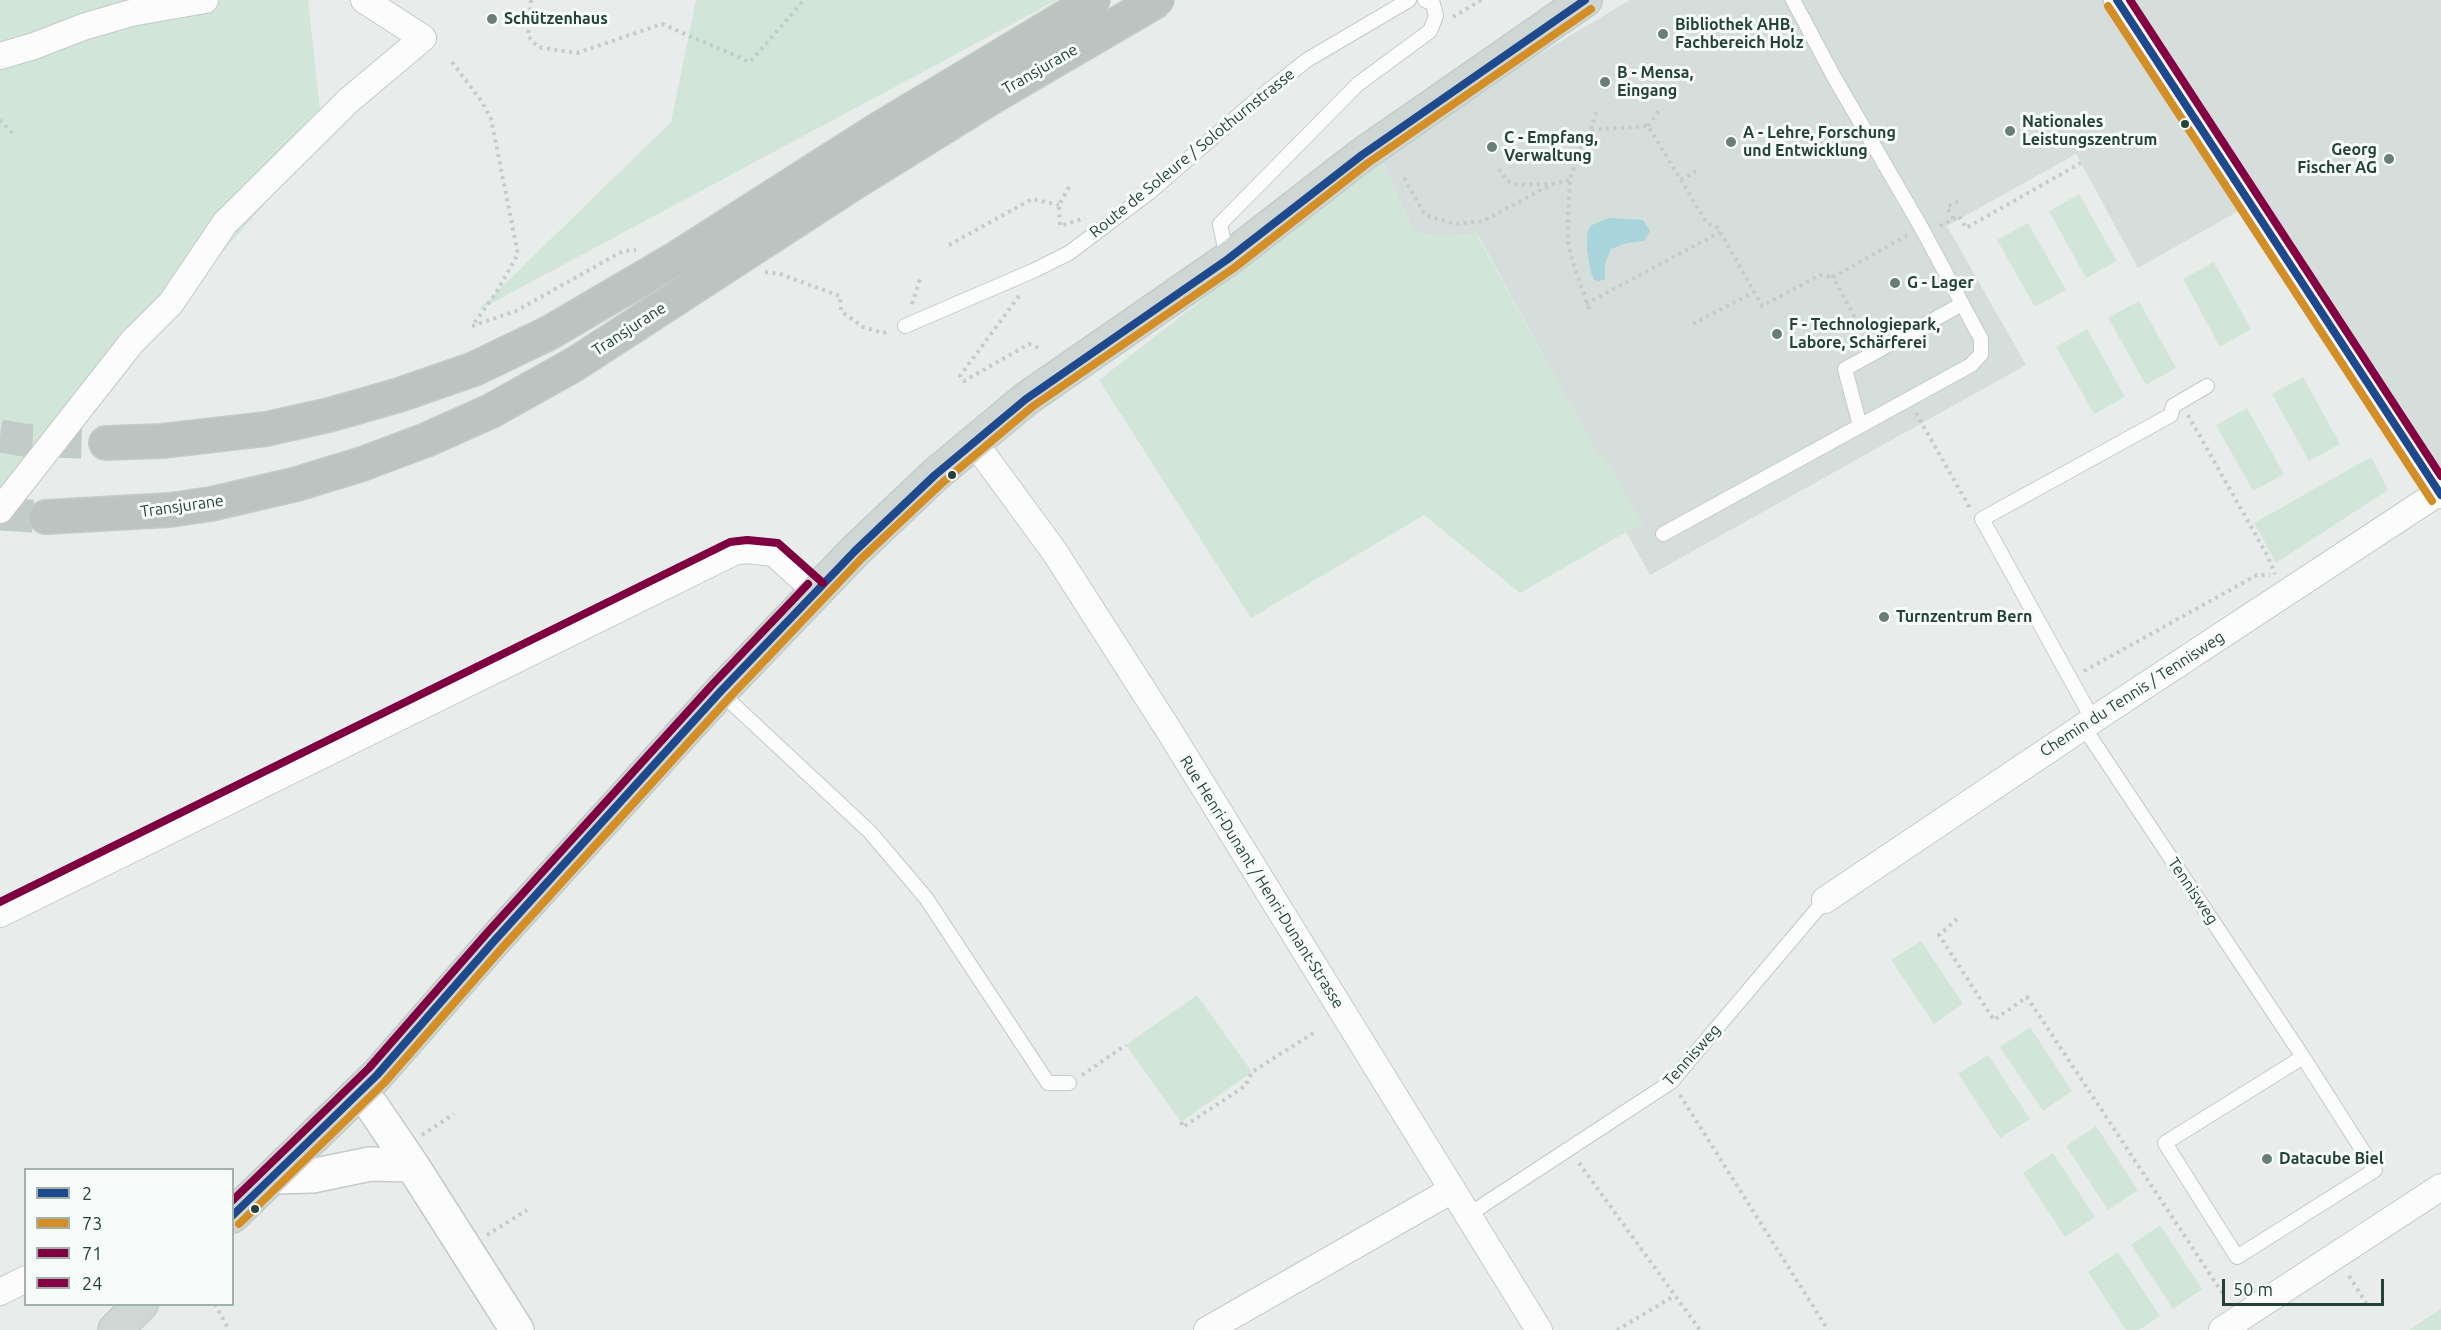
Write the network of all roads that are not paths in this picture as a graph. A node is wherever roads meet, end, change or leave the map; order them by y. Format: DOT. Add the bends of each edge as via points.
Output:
graph roads {
  1 [pos="205,0"];
  2 [pos="363,0"];
  3 [pos="1094,0"];
  4 [pos="1158,0"];
  5 [pos="1409,0"];
  6 [pos="1425,0"];
  7 [pos="1585,0"];
  8 [pos="1793,0"];
  9 [pos="2117,0"];
  10 [pos="0,56"];
  11 [pos="1228,259"];
  12 [pos="1962,304"];
  13 [pos="905,326"];
  14 [pos="2207,386"];
  15 [pos="1860,426"];
  16 [pos="974,442"];
  17 [pos="106,443"];
  18 [pos="2440,492"];
  19 [pos="0,510"];
  20 [pos="46,517"];
  21 [pos="1663,534"];
  22 [pos="816,591"];
  23 [pos="720,692"];
  24 [pos="2088,723"];
  25 [pos="1825,900"];
  26 [pos="0,914"];
  27 [pos="2303,1057"];
  28 [pos="1069,1083"];
  29 [pos="359,1094"];
  30 [pos="413,1152"];
  31 [pos="273,1177"];
  32 [pos="2441,1187"];
  33 [pos="1452,1190"];
  34 [pos="234,1214"];
  35 [pos="1468,1215"];
  36 [pos="24,1281"];
  37 [pos="0,1292"];
  38 [pos="140,1306"];
  39 [pos="115,1330"];
  40 [pos="517,1330"];
  41 [pos="1207,1330"];
  42 [pos="1539,1330"];
  43 [pos="2222,1330"];
  1 -- 10 [label="street" via="131,13"];
  2 -- 19 [label="street" via="423,38 348,101 225,224 171,303 132,342"];
  3 -- 17 [label="highway, Transjurane, bridge" via="876,131 659,269 549,333 474,369 410,392 266,429"];
  4 -- 20 [label="highway, Transjurane, bridge" via="982,103 575,364 491,411 426,440 297,484 170,510"];
  5 -- 13 [label="lane, Route de Soleure / Solothurnstrasse" via="1307,60 1150,192 1069,253"];
  6 -- 11 [label="lane" via="1433,4 1436,16 1430,31 1358,84 1220,224"];
  7 -- 11 [label="main road" via="1362,155"];
  8 -- 12 [label="lane"];
  9 -- 18 [label="street"];
  11 -- 16 [label="main road" via="1026,399"];
  12 -- 15 [label="lane" via="1845,369"];
  12 -- 15 [label="lane" via="1981,339 1981,354 1971,365"];
  14 -- 24 [label="lane, Tennisweg" via="2173,406 2171,415 1982,519 2070,679"];
  15 -- 21 [label="lane"];
  16 -- 22 [label="main road"];
  16 -- 33 [label="street, Rue Henri-Dunant / Henri-Dunant-Strasse" via="1054,551"];
  18 -- 24 [label="street, Chemin du Tennis / Tennisweg"];
  22 -- 23 [label="main road"];
  22 -- 26 [label="street" via="774,553 734,552"];
  23 -- 28 [label="lane" via="870,832 926,898 1048,1083"];
  23 -- 29 [label="main road"];
  24 -- 25 [label="street, Chemin du Tennis / Tennisweg"];
  24 -- 27 [label="lane, Tennisweg"];
  25 -- 35 [label="lane, Tennisweg" via="1671,1082"];
  27 -- 27 [label="lane, Tennisweg" via="2375,1170 2237,1257 2165,1143"];
  29 -- 30 [label="street"];
  29 -- 31 [label="main road"];
  30 -- 31 [label="street" via="294,1178"];
  30 -- 40 [label="street" via="465,1248"];
  31 -- 34 [label="main road"];
  32 -- 43 [label="street"];
  33 -- 35 [label="street, Rue Henri-Dunant / Henri-Dunant-Strasse"];
  33 -- 41 [label="street"];
  35 -- 42 [label="street, Rue Henri-Dunant / Henri-Dunant-Strasse"];
  36 -- 37 [label="street"];
  38 -- 39 [label="main road"];
}
